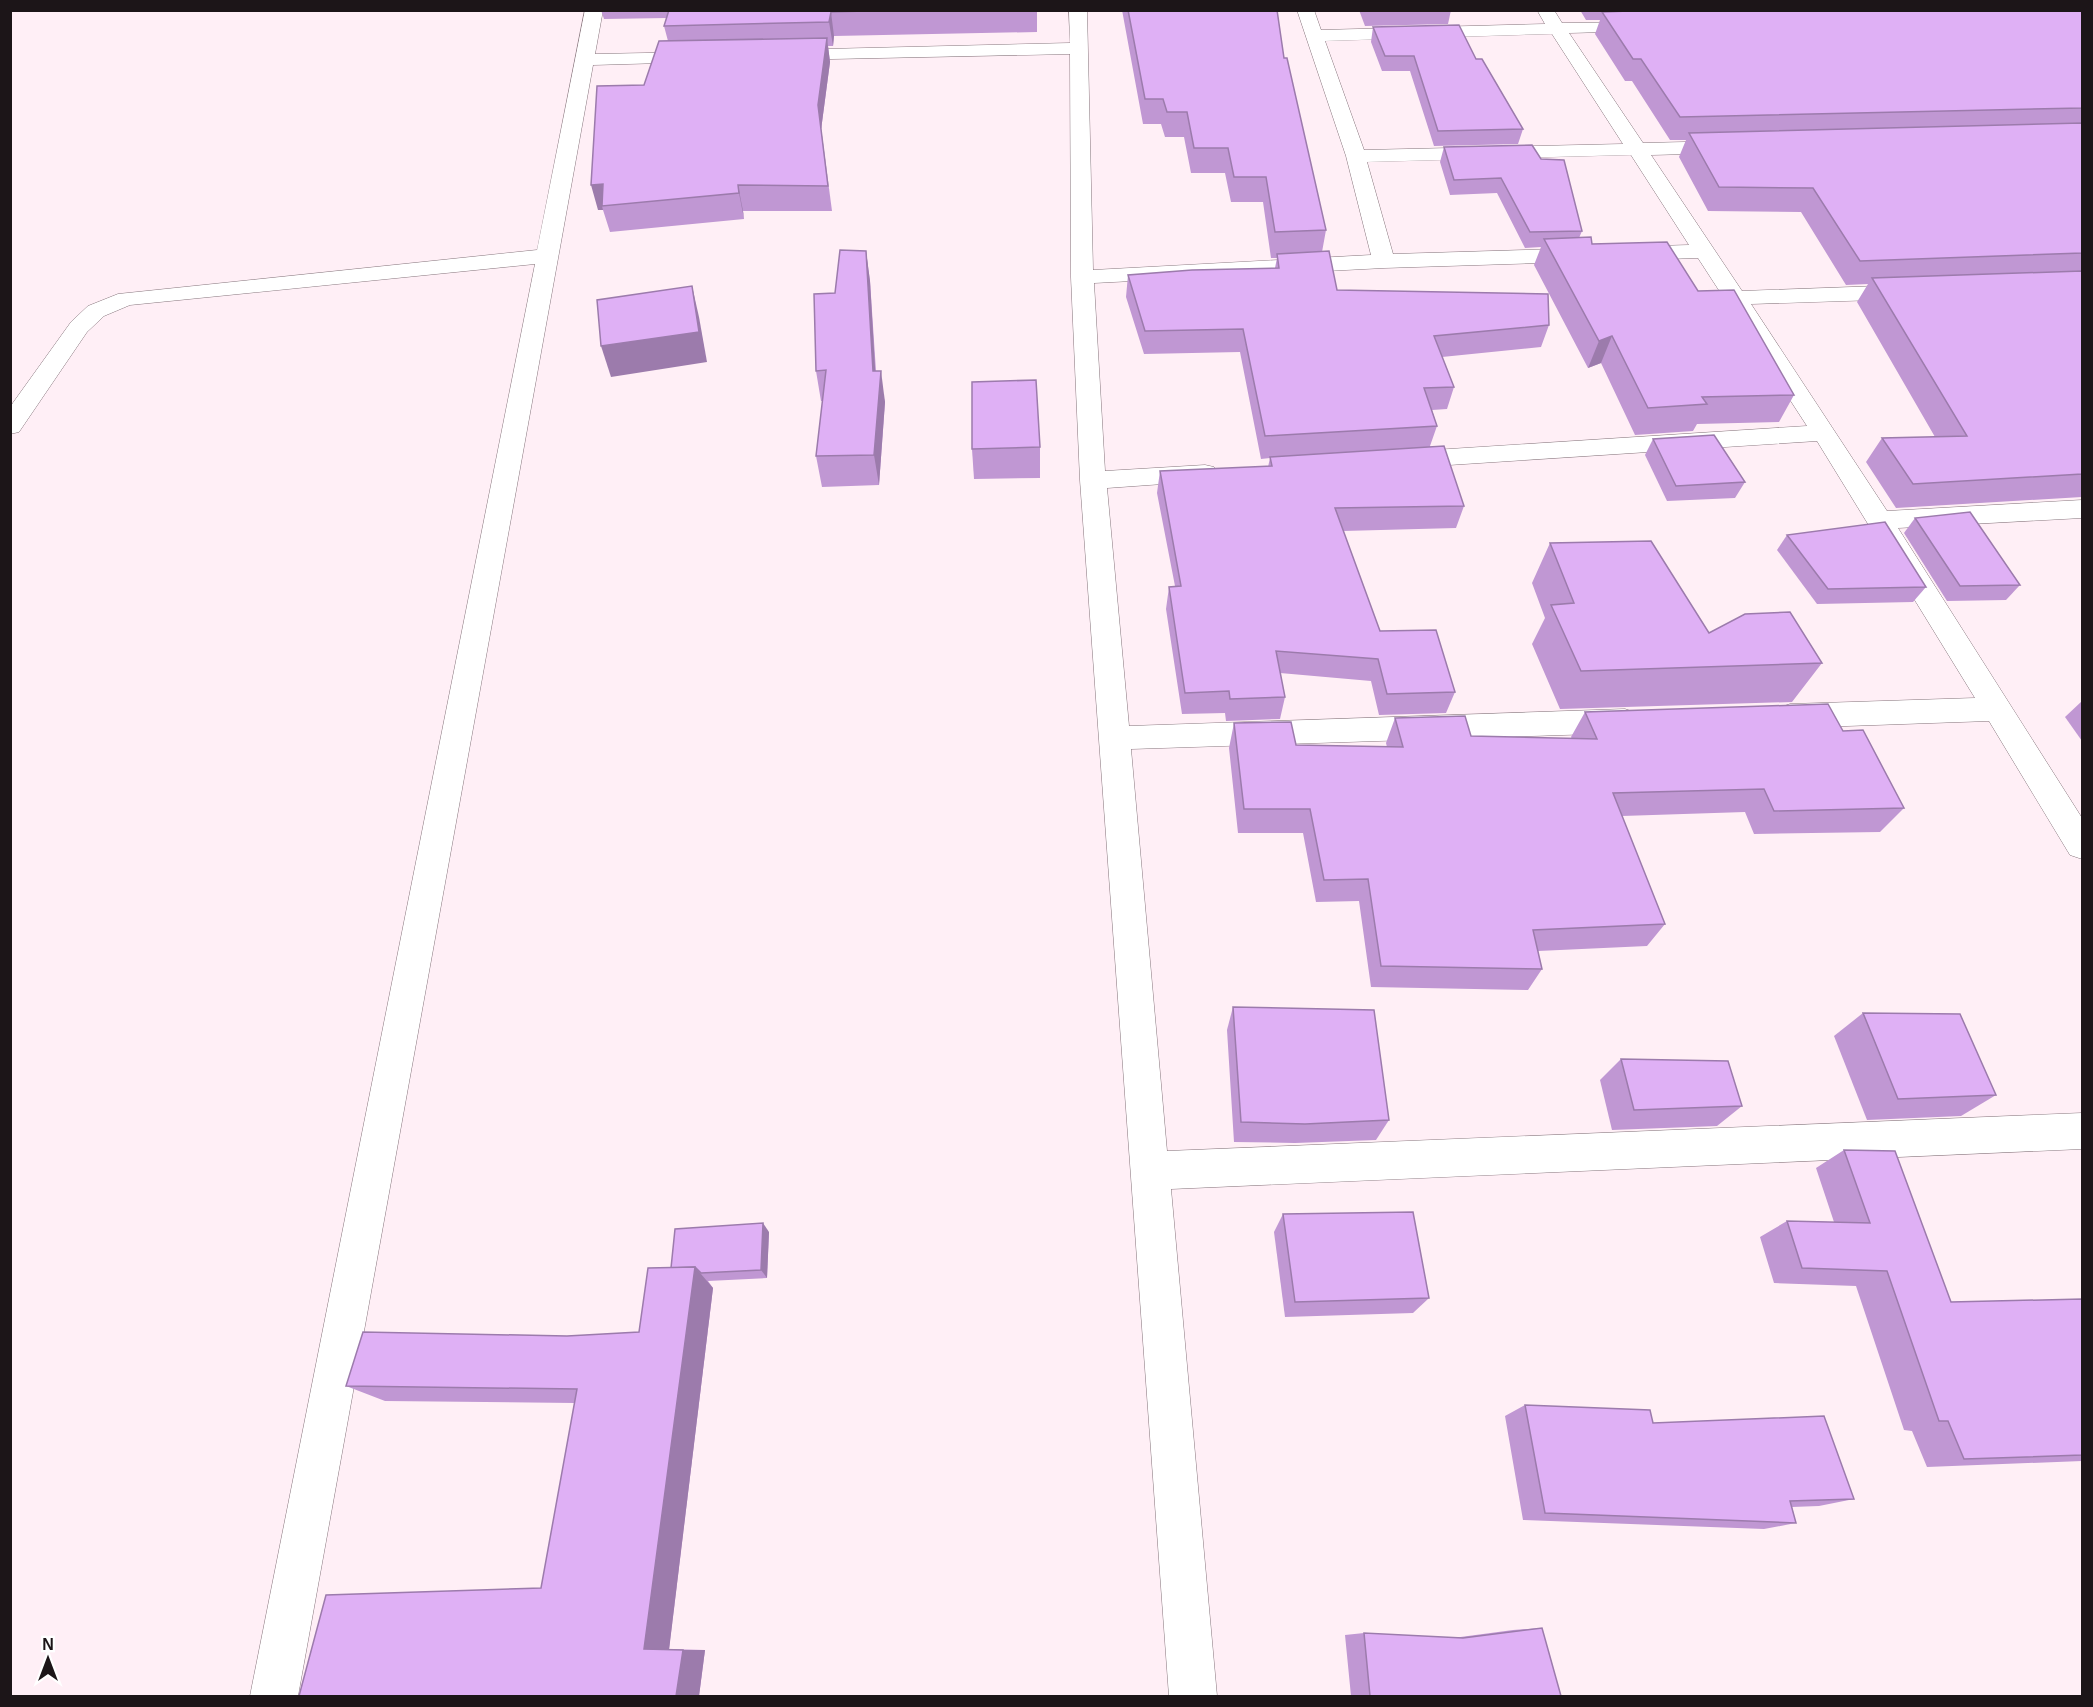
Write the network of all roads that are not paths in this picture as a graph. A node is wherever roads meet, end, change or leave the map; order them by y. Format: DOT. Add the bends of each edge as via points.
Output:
graph roads {
  1 [pos="594,10"];
  2 [pos="1078,10"];
  3 [pos="1305,10"];
  4 [pos="1545,10"];
  5 [pos="1664,25"];
  6 [pos="1556,28"];
  7 [pos="1313,36"];
  8 [pos="1080,48"];
  9 [pos="762,56"];
  10 [pos="715,57"];
  11 [pos="585,60"];
  12 [pos="1743,147"];
  13 [pos="1637,149"];
  14 [pos="1356,156"];
  15 [pos="1703,251"];
  16 [pos="548,256"];
  17 [pos="1384,261"];
  18 [pos="1082,277"];
  19 [pos="1932,291"];
  20 [pos="1734,298"];
  21 [pos="10,426"];
  22 [pos="1823,433"];
  23 [pos="1376,462"];
  24 [pos="1234,471"];
  25 [pos="1093,480"];
  26 [pos="2082,509"];
  27 [pos="1879,520"];
  28 [pos="1996,709"];
  29 [pos="1758,717"];
  30 [pos="1650,721"];
  31 [pos="1114,738"];
  32 [pos="2082,845"];
  33 [pos="2082,1131"];
  34 [pos="1149,1172"];
  35 [pos="274,1696"];
  36 [pos="1193,1696"];
  1 -- 11 [label="street"];
  2 -- 8 [label="street"];
  3 -- 7 [label="street"];
  4 -- 6 [label="street"];
  5 -- 6 [label="street"];
  6 -- 7 [label="street"];
  6 -- 13 [label="street"];
  7 -- 14 [label="street"];
  8 -- 9 [label="street"];
  8 -- 18 [label="street"];
  10 -- 11 [label="street"];
  11 -- 16 [label="street"];
  12 -- 13 [label="street"];
  13 -- 14 [label="street"];
  13 -- 15 [label="street"];
  14 -- 17 [label="street"];
  15 -- 17 [label="street"];
  15 -- 20 [label="street"];
  16 -- 21 [label="street" via="126,299 96,311 79,327"];
  16 -- 35 [label="street"];
  17 -- 18 [label="street"];
  18 -- 25 [label="street"];
  19 -- 20 [label="street"];
  20 -- 22 [label="street"];
  22 -- 23 [label="street"];
  22 -- 27 [label="street"];
  24 -- 25 [label="street"];
  25 -- 31 [label="street"];
  26 -- 27 [label="street"];
  27 -- 28 [label="street"];
  28 -- 29 [label="street"];
  28 -- 32 [label="street"];
  30 -- 31 [label="street"];
  31 -- 34 [label="street"];
  33 -- 34 [label="street"];
  34 -- 36 [label="street"];
}
